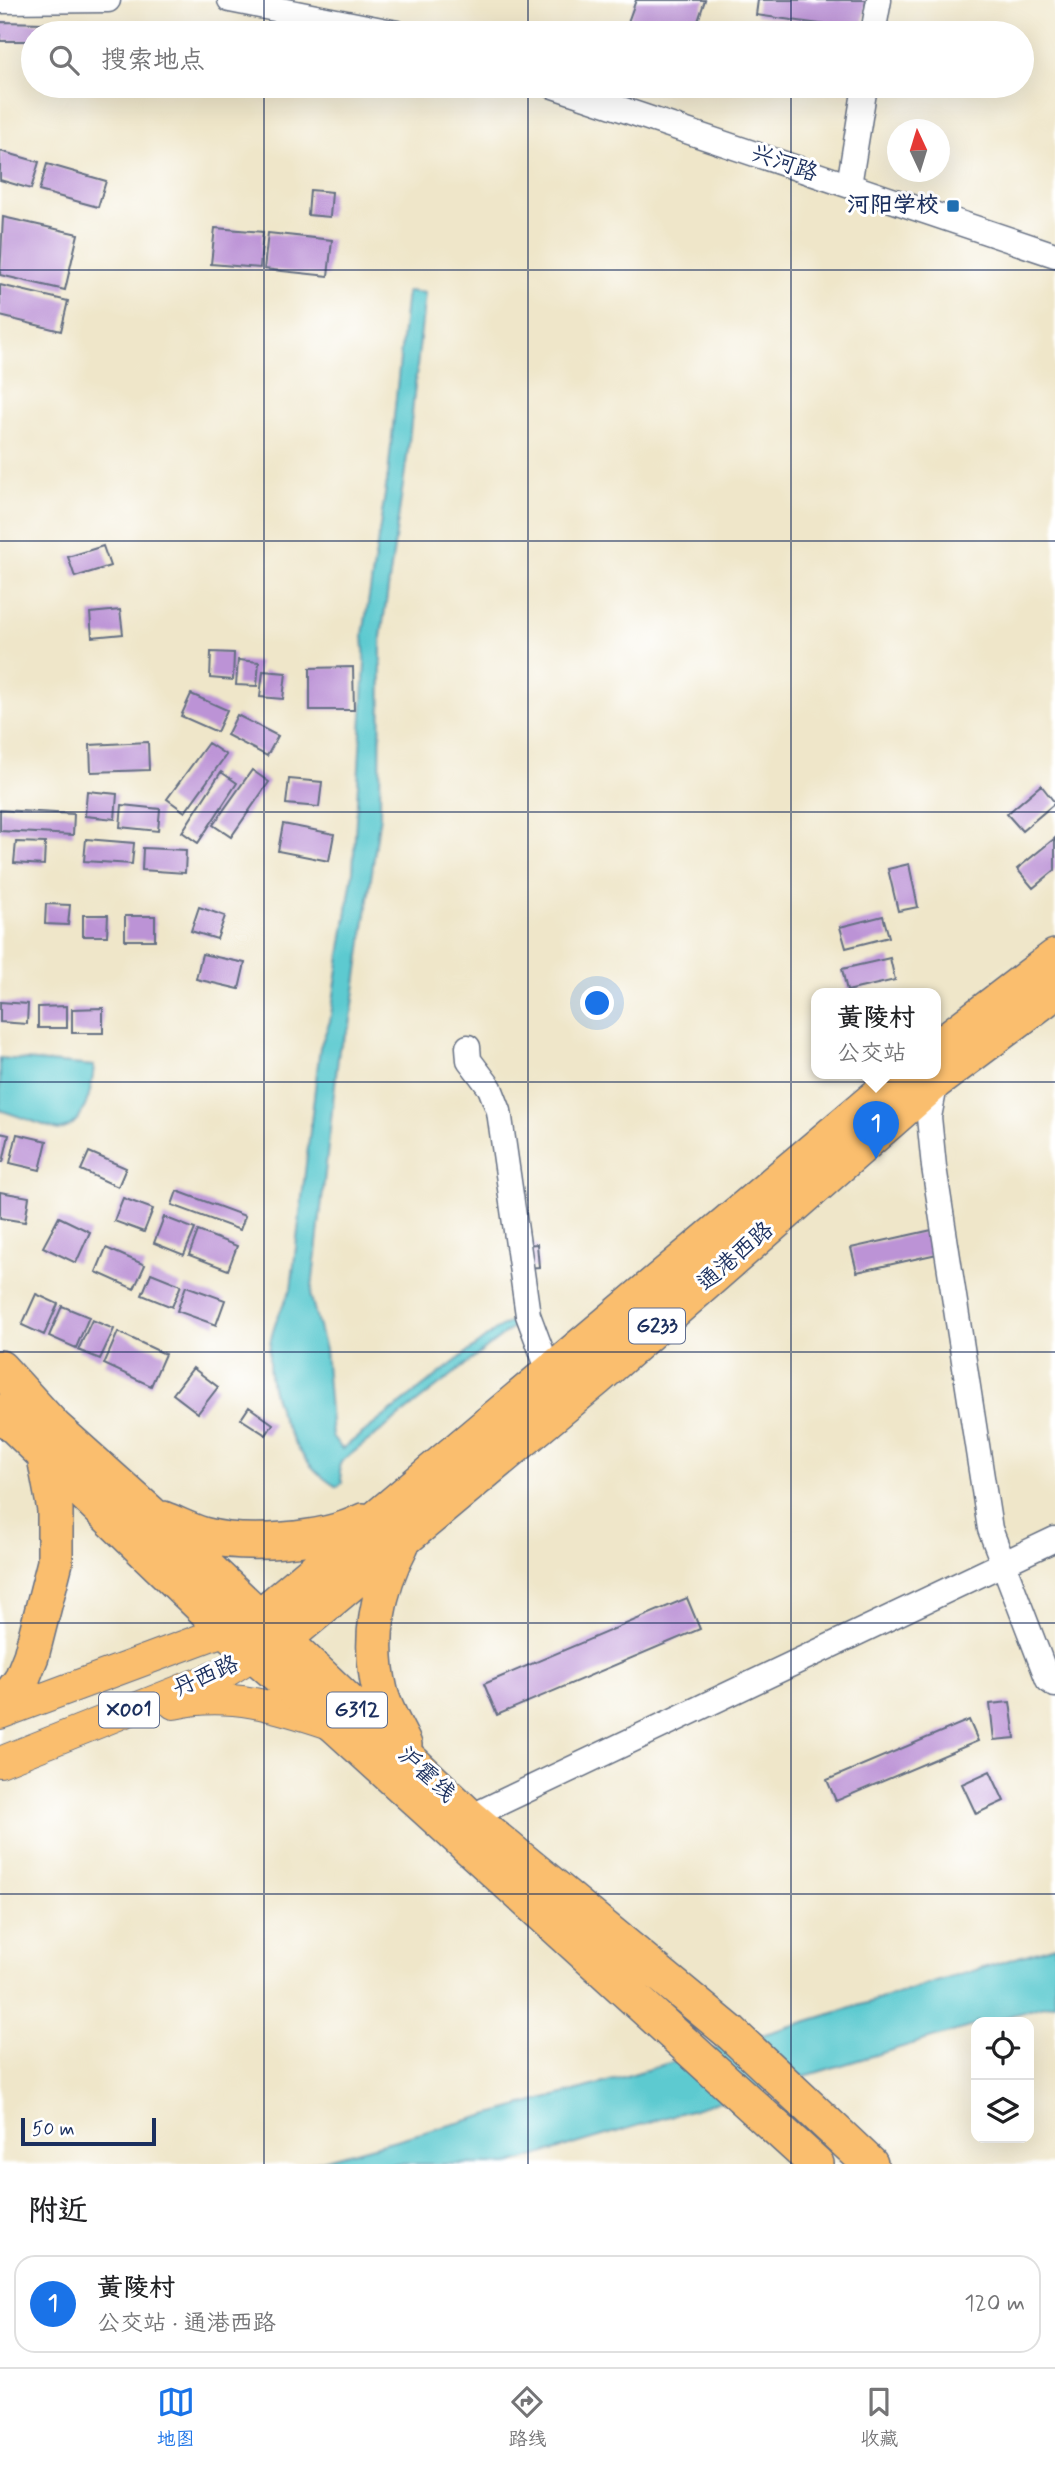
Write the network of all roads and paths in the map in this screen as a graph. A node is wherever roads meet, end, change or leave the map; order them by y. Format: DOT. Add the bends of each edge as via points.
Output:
graph roads {
  1 [pos="108,0"];
  2 [pos="230,0"];
  3 [pos="878,0"];
  4 [pos="0,1"];
  5 [pos="336,21"];
  6 [pos="875,21"];
  7 [pos="589,98"];
  8 [pos="863,98"];
  9 [pos="849,186"];
  10 [pos="1055,255"];
  11 [pos="1055,957"];
  12 [pos="1055,992"];
  13 [pos="468,1047"];
  14 [pos="941,1054"];
  15 [pos="941,1059"];
  16 [pos="912,1079"];
  17 [pos="913,1079"];
  18 [pos="926,1079"];
  19 [pos="0,1368"];
  20 [pos="550,1374"];
  21 [pos="0,1412"];
  22 [pos="44,1452"];
  23 [pos="150,1513"];
  24 [pos="397,1521"];
  25 [pos="1055,1539"];
  26 [pos="1001,1562"];
  27 [pos="255,1636"];
  28 [pos="1055,1685"];
  29 [pos="0,1708"];
  30 [pos="0,1714"];
  31 [pos="96,1723"];
  32 [pos="337,1727"];
  33 [pos="411,1761"];
  34 [pos="0,1762"];
  35 [pos="470,1817"];
  36 [pos="816,2164"];
  37 [pos="870,2164"];
  1 -- 4 [label="street"];
  2 -- 5 [label="street"];
  3 -- 6 [label="street"];
  7 -- 9 [label="street, 兴河路"];
  8 -- 9 [label="street"];
  9 -- 10 [label="street, 兴河路"];
  11 -- 14 [label="highway, 通港西路 / G233"];
  12 -- 15 [label="highway, 通港西路 / G233"];
  13 -- 20 [label="street" via="469,1059 490,1088 499,1111 528,1315"];
  16 -- 20 [label="highway, 通港西路 / G233"];
  17 -- 24 [label="highway, 通港西路 / G233" via="597,1379"];
  18 -- 26 [label="street" via="934,1167 990,1529"];
  19 -- 23 [label="highway, 沪霍线 / G312" via="55,1428"];
  20 -- 24 [label="highway, 通港西路 / G233"];
  21 -- 22 [label="highway, 沪霍线 / G312"];
  22 -- 27 [label="highway, 沪霍线 / G312"];
  22 -- 29 [label="highway" via="55,1510 55,1562 31,1656 21,1681"];
  23 -- 24 [label="highway" via="204,1535 260,1540"];
  23 -- 27 [label="highway, 沪霍线 / G312"];
  24 -- 27 [label="highway, 通港西路 / G233"];
  24 -- 33 [label="highway" via="374,1632 380,1692"];
  25 -- 26 [label="street"];
  26 -- 28 [label="street" via="1048,1681"];
  26 -- 35 [label="street"];
  27 -- 30 [label="main road, 丹西路 / X001"];
  27 -- 31 [label="main road, 丹西路 / X001" via="226,1672"];
  27 -- 32 [label="highway, 沪霍线 / G312"];
  27 -- 33 [label="highway, 沪霍线 / G312"];
  31 -- 32 [label="main road" via="194,1699 252,1700"];
  31 -- 34 [label="main road, 丹西路 / X001"];
  32 -- 36 [label="highway, 沪霍线 / G312"];
  33 -- 35 [label="highway, 沪霍线 / G312"];
  35 -- 37 [label="highway, 沪霍线 / G312" via="731,2033"];
}
